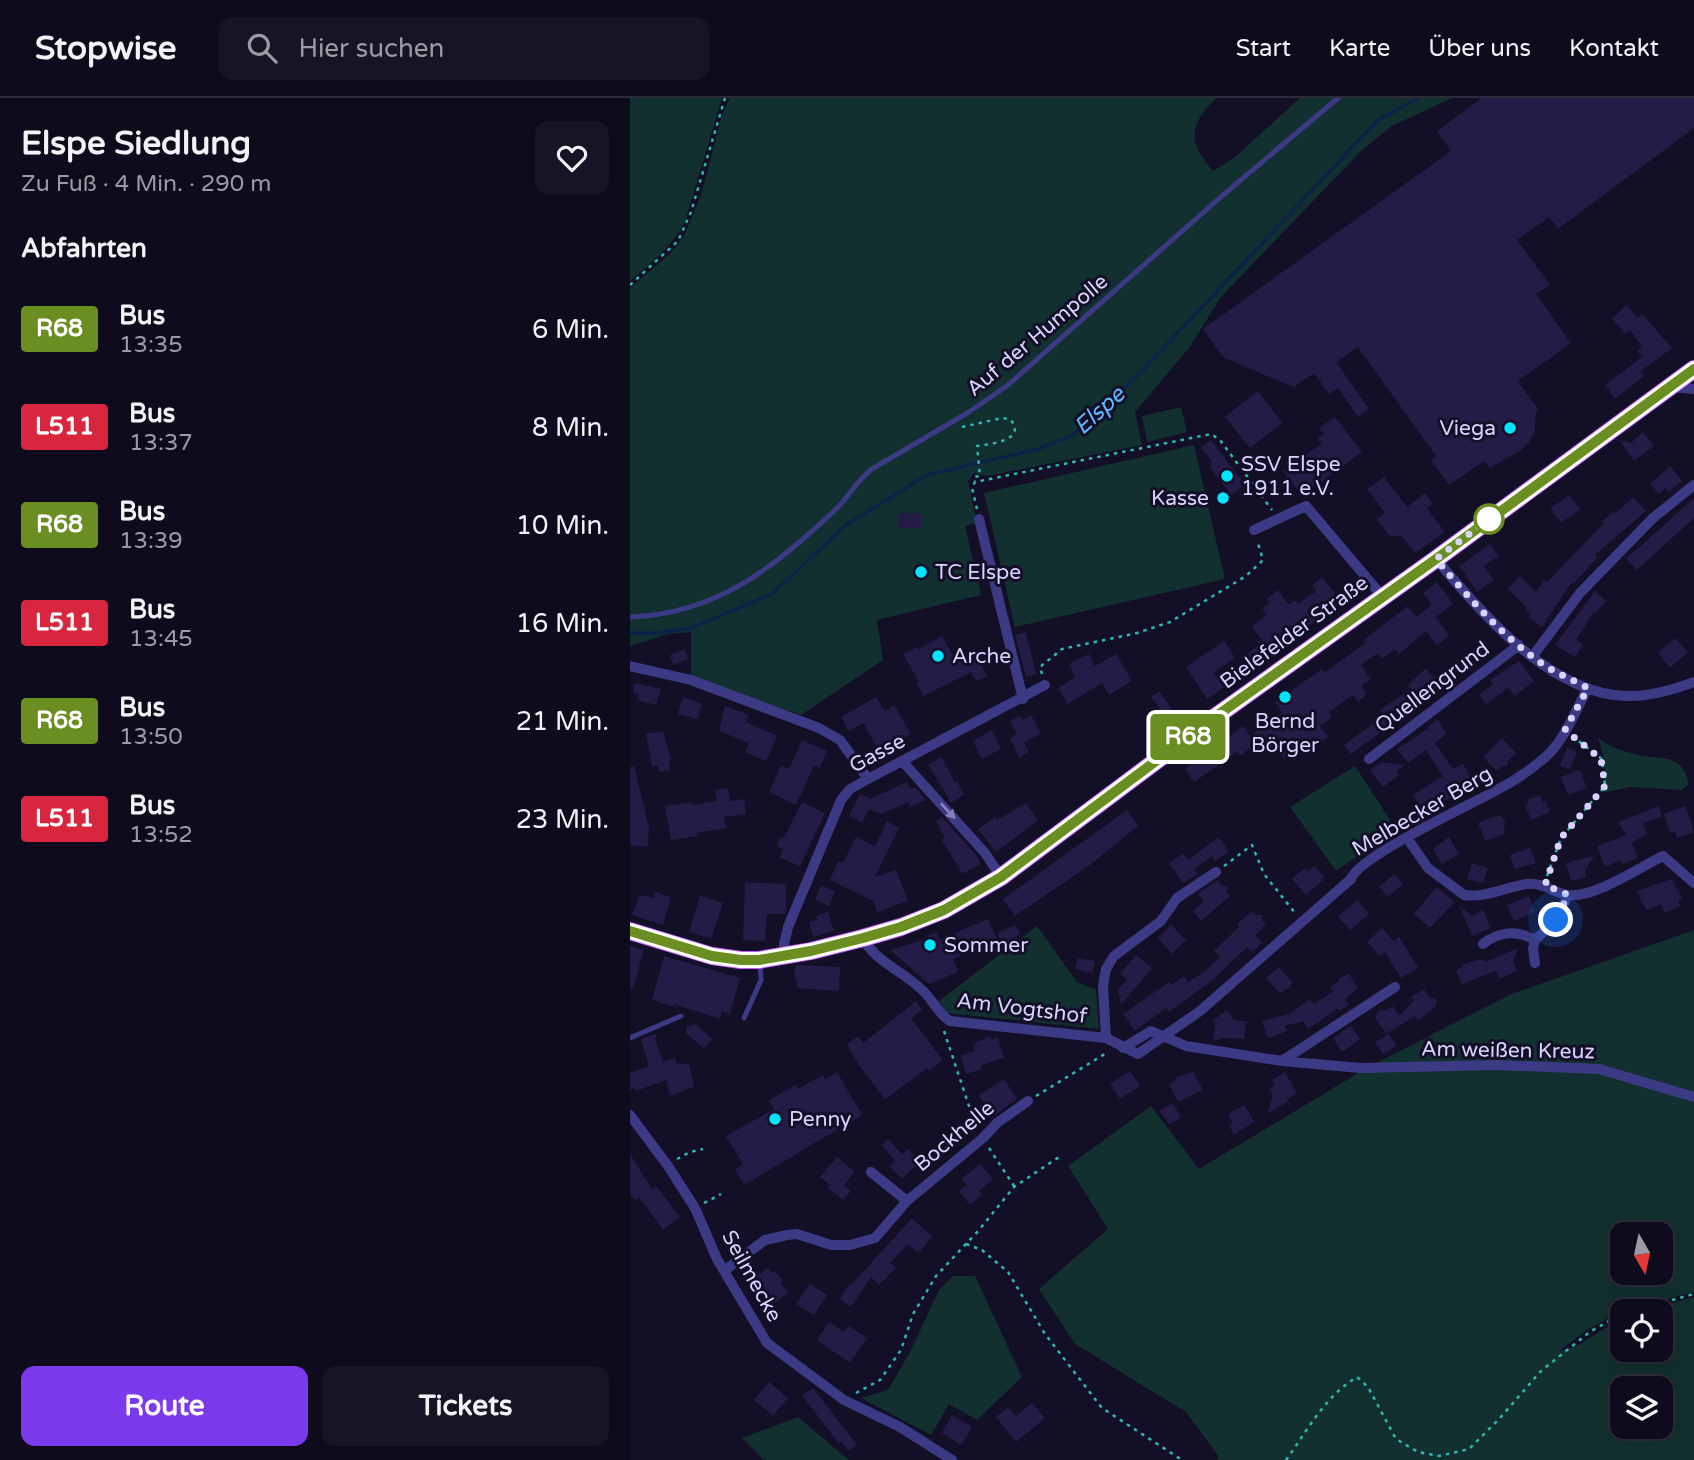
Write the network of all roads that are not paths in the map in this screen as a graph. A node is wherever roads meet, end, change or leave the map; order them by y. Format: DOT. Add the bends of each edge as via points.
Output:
graph roads {
  1 [pos="1338,98"];
  2 [pos="1694,369"];
  3 [pos="1670,387"];
  4 [pos="1694,389"];
  5 [pos="1694,485"];
  6 [pos="979,519"];
  7 [pos="1254,530"];
  8 [pos="1436,559"];
  9 [pos="1382,596"];
  10 [pos="630,617"];
  11 [pos="1519,645"];
  12 [pos="1532,657"];
  13 [pos="630,666"];
  14 [pos="1694,682"];
  15 [pos="1045,685"];
  16 [pos="1588,688"];
  17 [pos="1023,699"];
  18 [pos="1369,759"];
  19 [pos="902,761"];
  20 [pos="868,779"];
  21 [pos="1407,838"];
  22 [pos="1216,872"];
  23 [pos="1001,877"];
  24 [pos="1694,883"];
  25 [pos="1568,895"];
  26 [pos="630,931"];
  27 [pos="863,938"];
  28 [pos="1535,940"];
  29 [pos="1483,944"];
  30 [pos="786,956"];
  31 [pos="759,960"];
  32 [pos="1535,963"];
  33 [pos="1395,987"];
  34 [pos="681,1016"];
  35 [pos="744,1018"];
  36 [pos="1163,1036"];
  37 [pos="630,1038"];
  38 [pos="1106,1038"];
  39 [pos="1282,1060"];
  40 [pos="1694,1097"];
  41 [pos="1028,1101"];
  42 [pos="630,1115"];
  43 [pos="871,1172"];
  44 [pos="907,1201"];
  45 [pos="724,1271"];
  46 [pos="952,1460"];
  1 -- 10 [label="lane, Auf der Humpolle" via="1008,385 861,477 838,507 745,583 700,605"];
  2 -- 3 [label="main road, Bielefelder Straße"];
  3 -- 4 [label="street"];
  3 -- 8 [label="main road, Bielefelder Straße"];
  5 -- 12 [label="street" via="1653,518 1580,593"];
  6 -- 17 [label="street"];
  7 -- 9 [label="street" via="1306,506"];
  8 -- 9 [label="main road, Bielefelder Straße"];
  8 -- 11 [label="street"];
  9 -- 23 [label="main road, Bielefelder Straße"];
  11 -- 12 [label="street"];
  11 -- 18 [label="street, Quellengrund"];
  12 -- 16 [label="street"];
  13 -- 20 [label="street" via="691,680 819,728 840,740"];
  14 -- 16 [label="street" via="1627,696"];
  15 -- 17 [label="street, Gasse"];
  16 -- 21 [label="street, Melbecker Berg" via="1544,759 1500,789"];
  17 -- 19 [label="street, Gasse"];
  19 -- 20 [label="street, Gasse"];
  19 -- 23 [label="street, one-way"];
  20 -- 30 [label="street, Gasse" via="850,789 842,800 788,927"];
  21 -- 25 [label="street" via="1428,868 1464,895 1529,883"];
  21 -- 36 [label="street, Melbecker Berg" via="1357,869 1228,987"];
  22 -- 38 [label="street" via="1177,898 1161,921 1114,956 1103,985"];
  23 -- 27 [label="main road, Bielefelder Straße" via="944,910"];
  24 -- 25 [label="street" via="1663,856 1594,890"];
  25 -- 28 [label="street" via="1556,920"];
  26 -- 31 [label="main road, Bielefelder Straße" via="712,956"];
  27 -- 30 [label="main road, Bielefelder Straße"];
  27 -- 38 [label="street, Am Vogtshof" via="872,952 921,989 950,1021"];
  28 -- 29 [label="street" via="1514,932"];
  28 -- 32 [label="street"];
  30 -- 31 [label="main road, Bielefelder Straße"];
  31 -- 35 [label="lane" via="761,980"];
  33 -- 39 [label="street"];
  34 -- 37 [label="lane"];
  36 -- 38 [label="street, Am Vogtshof" via="1138,1054"];
  36 -- 39 [label="street" via="1186,1046"];
  39 -- 40 [label="street, Am weißen Kreuz" via="1360,1069 1497,1065 1599,1069"];
  41 -- 44 [label="street, Bockhelle"];
  42 -- 45 [label="street, Seilmecke" via="695,1208"];
  43 -- 44 [label="street, Bockhelle"];
  44 -- 45 [label="street, Bockhelle" via="876,1238 831,1245 787,1235 765,1240"];
  45 -- 46 [label="street, Seilmecke" via="767,1343 844,1400 900,1427"];
}
